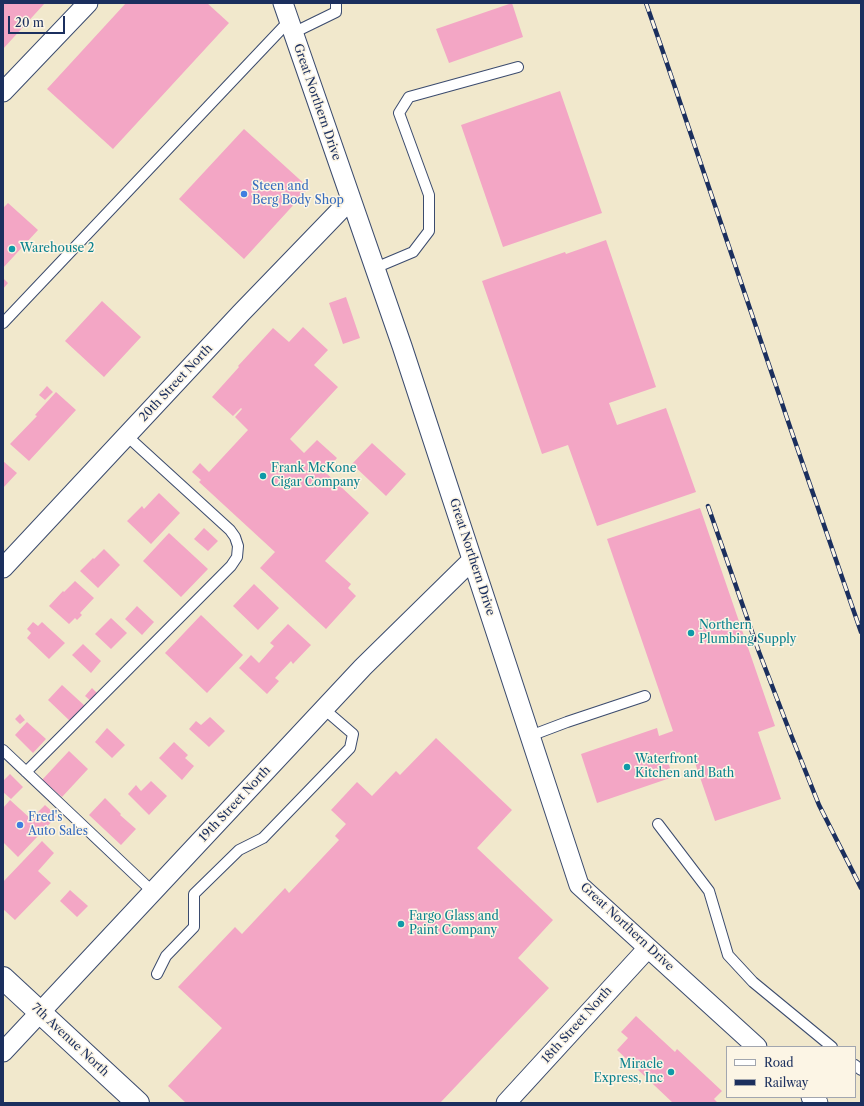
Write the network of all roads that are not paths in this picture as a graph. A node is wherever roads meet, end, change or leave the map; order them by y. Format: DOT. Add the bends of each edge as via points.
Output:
graph roads {
  1 [pos="88,3"];
  2 [pos="283,3"];
  3 [pos="336,3"];
  4 [pos="291,27"];
  5 [pos="518,67"];
  6 [pos="3,92"];
  7 [pos="351,199"];
  8 [pos="375,268"];
  9 [pos="3,324"];
  10 [pos="127,436"];
  11 [pos="472,560"];
  12 [pos="3,568"];
  13 [pos="645,696"];
  14 [pos="324,709"];
  15 [pos="530,736"];
  16 [pos="3,750"];
  17 [pos="26,772"];
  18 [pos="658,824"];
  19 [pos="153,892"];
  20 [pos="648,948"];
  21 [pos="157,974"];
  22 [pos="3,978"];
  23 [pos="40,1012"];
  24 [pos="755,1046"];
  25 [pos="831,1046"];
  26 [pos="3,1052"];
  27 [pos="138,1103"];
  28 [pos="506,1103"];
  1 -- 6 [label="street"];
  2 -- 4 [label="street, Great Northern Drive"];
  3 -- 4 [label="lane" via="336,12"];
  4 -- 7 [label="street, Great Northern Drive"];
  4 -- 9 [label="lane"];
  5 -- 8 [label="lane" via="409,97 399,114 429,195 429,231 413,252"];
  7 -- 8 [label="street, Great Northern Drive"];
  7 -- 10 [label="street, 20th Street North"];
  8 -- 11 [label="street, Great Northern Drive"];
  10 -- 12 [label="street, 20th Street North"];
  10 -- 17 [label="lane" via="230,530 238,546 237,557 231,566"];
  11 -- 14 [label="street, 19th Street North"];
  11 -- 15 [label="street, Great Northern Drive"];
  13 -- 15 [label="lane"];
  14 -- 19 [label="street, 19th Street North"];
  14 -- 21 [label="lane" via="353,734 350,748 263,838 239,850 194,894 194,927 166,956"];
  15 -- 20 [label="street, Great Northern Drive" via="580,885"];
  16 -- 17 [label="lane"];
  17 -- 19 [label="lane"];
  18 -- 25 [label="lane" via="709,891 728,955 753,982"];
  19 -- 23 [label="street, 19th Street North"];
  20 -- 24 [label="street, Great Northern Drive"];
  20 -- 28 [label="street, 18th Street North"];
  22 -- 23 [label="main road, 7th Avenue North"];
  23 -- 26 [label="street, 19th Street North"];
  23 -- 27 [label="main road, 7th Avenue North"];
}
